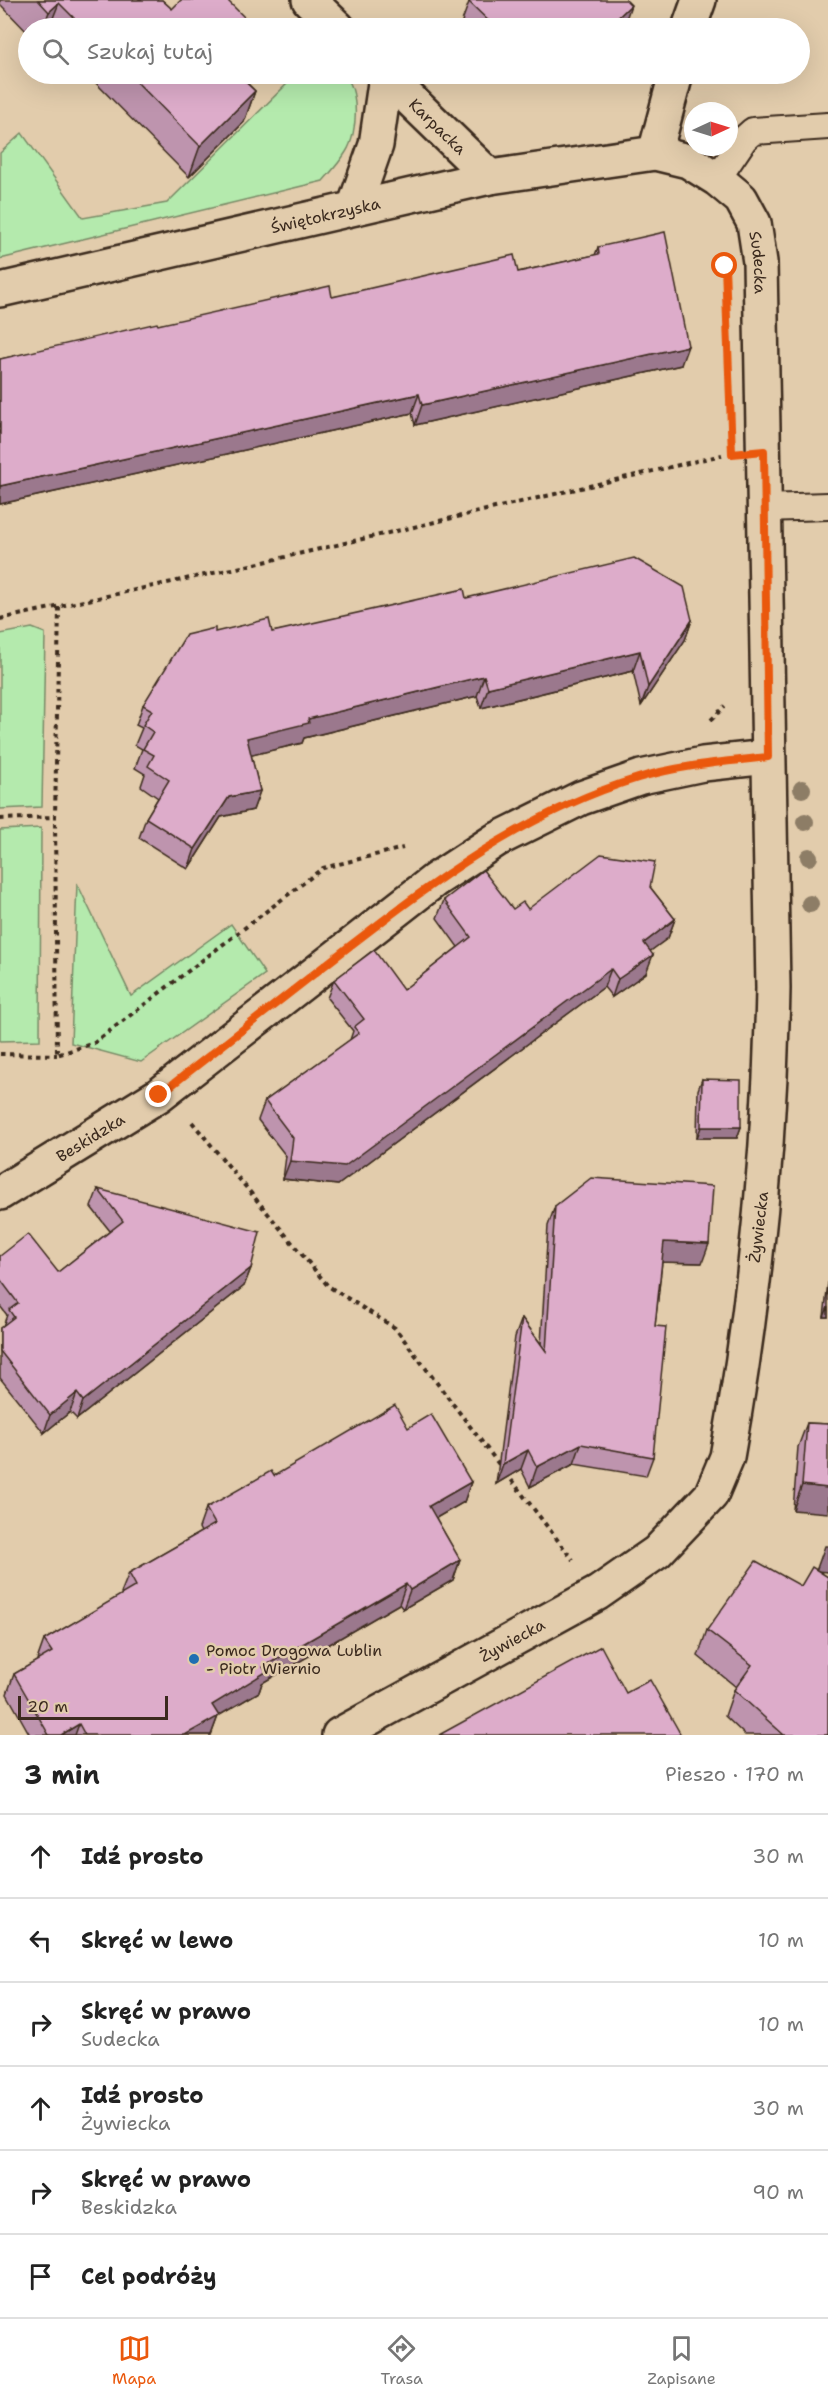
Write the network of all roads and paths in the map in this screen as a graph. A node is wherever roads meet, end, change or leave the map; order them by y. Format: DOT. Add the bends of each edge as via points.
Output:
graph roads {
  1 [pos="309,0"];
  2 [pos="699,0"];
  3 [pos="328,18"];
  4 [pos="693,18"];
  5 [pos="384,84"];
  6 [pos="394,84"];
  7 [pos="673,84"];
  8 [pos="828,126"];
  9 [pos="655,153"];
  10 [pos="490,177"];
  11 [pos="717,179"];
  12 [pos="354,208"];
  13 [pos="0,290"];
  14 [pos="764,451"];
  15 [pos="828,506"];
  16 [pos="764,508"];
  17 [pos="59,608"];
  18 [pos="0,619"];
  19 [pos="727,703"];
  20 [pos="702,724"];
  21 [pos="768,757"];
  22 [pos="56,817"];
  23 [pos="0,819"];
  24 [pos="406,848"];
  25 [pos="0,1054"];
  26 [pos="57,1055"];
  27 [pos="159,1095"];
  28 [pos="0,1193"];
  29 [pos="598,1593"];
  30 [pos="339,1735"];
  1 -- 3 [label="street"];
  2 -- 4 [label="street"];
  5 -- 12 [label="street, Karpacka" via="376,145"];
  6 -- 10 [label="street, Karpacka"];
  7 -- 9 [label="street"];
  8 -- 11 [label="lane" via="753,131"];
  9 -- 10 [label="street, Świętokrzyska"];
  9 -- 11 [label="street, Sudecka" via="688,161"];
  10 -- 12 [label="street, Świętokrzyska"];
  11 -- 14 [label="street, Sudecka" via="741,199 754,223 760,262"];
  12 -- 13 [label="street, Świętokrzyska"];
  14 -- 16 [label="street, Sudecka"];
  14 -- 17 [label="path" via="709,456"];
  15 -- 16 [label="lane"];
  16 -- 21 [label="street, Żywiecka"];
  17 -- 18 [label="path"];
  17 -- 22 [label="path"];
  19 -- 20 [label="path"];
  21 -- 27 [label="street, Beskidzka" via="703,764 640,777 581,798 496,840 435,880"];
  21 -- 29 [label="street, Żywiecka" via="771,1092 762,1202 727,1456 711,1495 687,1523 657,1552"];
  22 -- 23 [label="path"];
  22 -- 26 [label="path"];
  24 -- 26 [label="path" via="323,868 94,1043"];
  25 -- 26 [label="path"];
  27 -- 28 [label="street, Beskidzka"];
  27 -- 29 [label="path" via="188,1117 328,1286 395,1328"];
  29 -- 30 [label="street, Żywiecka"];
}
